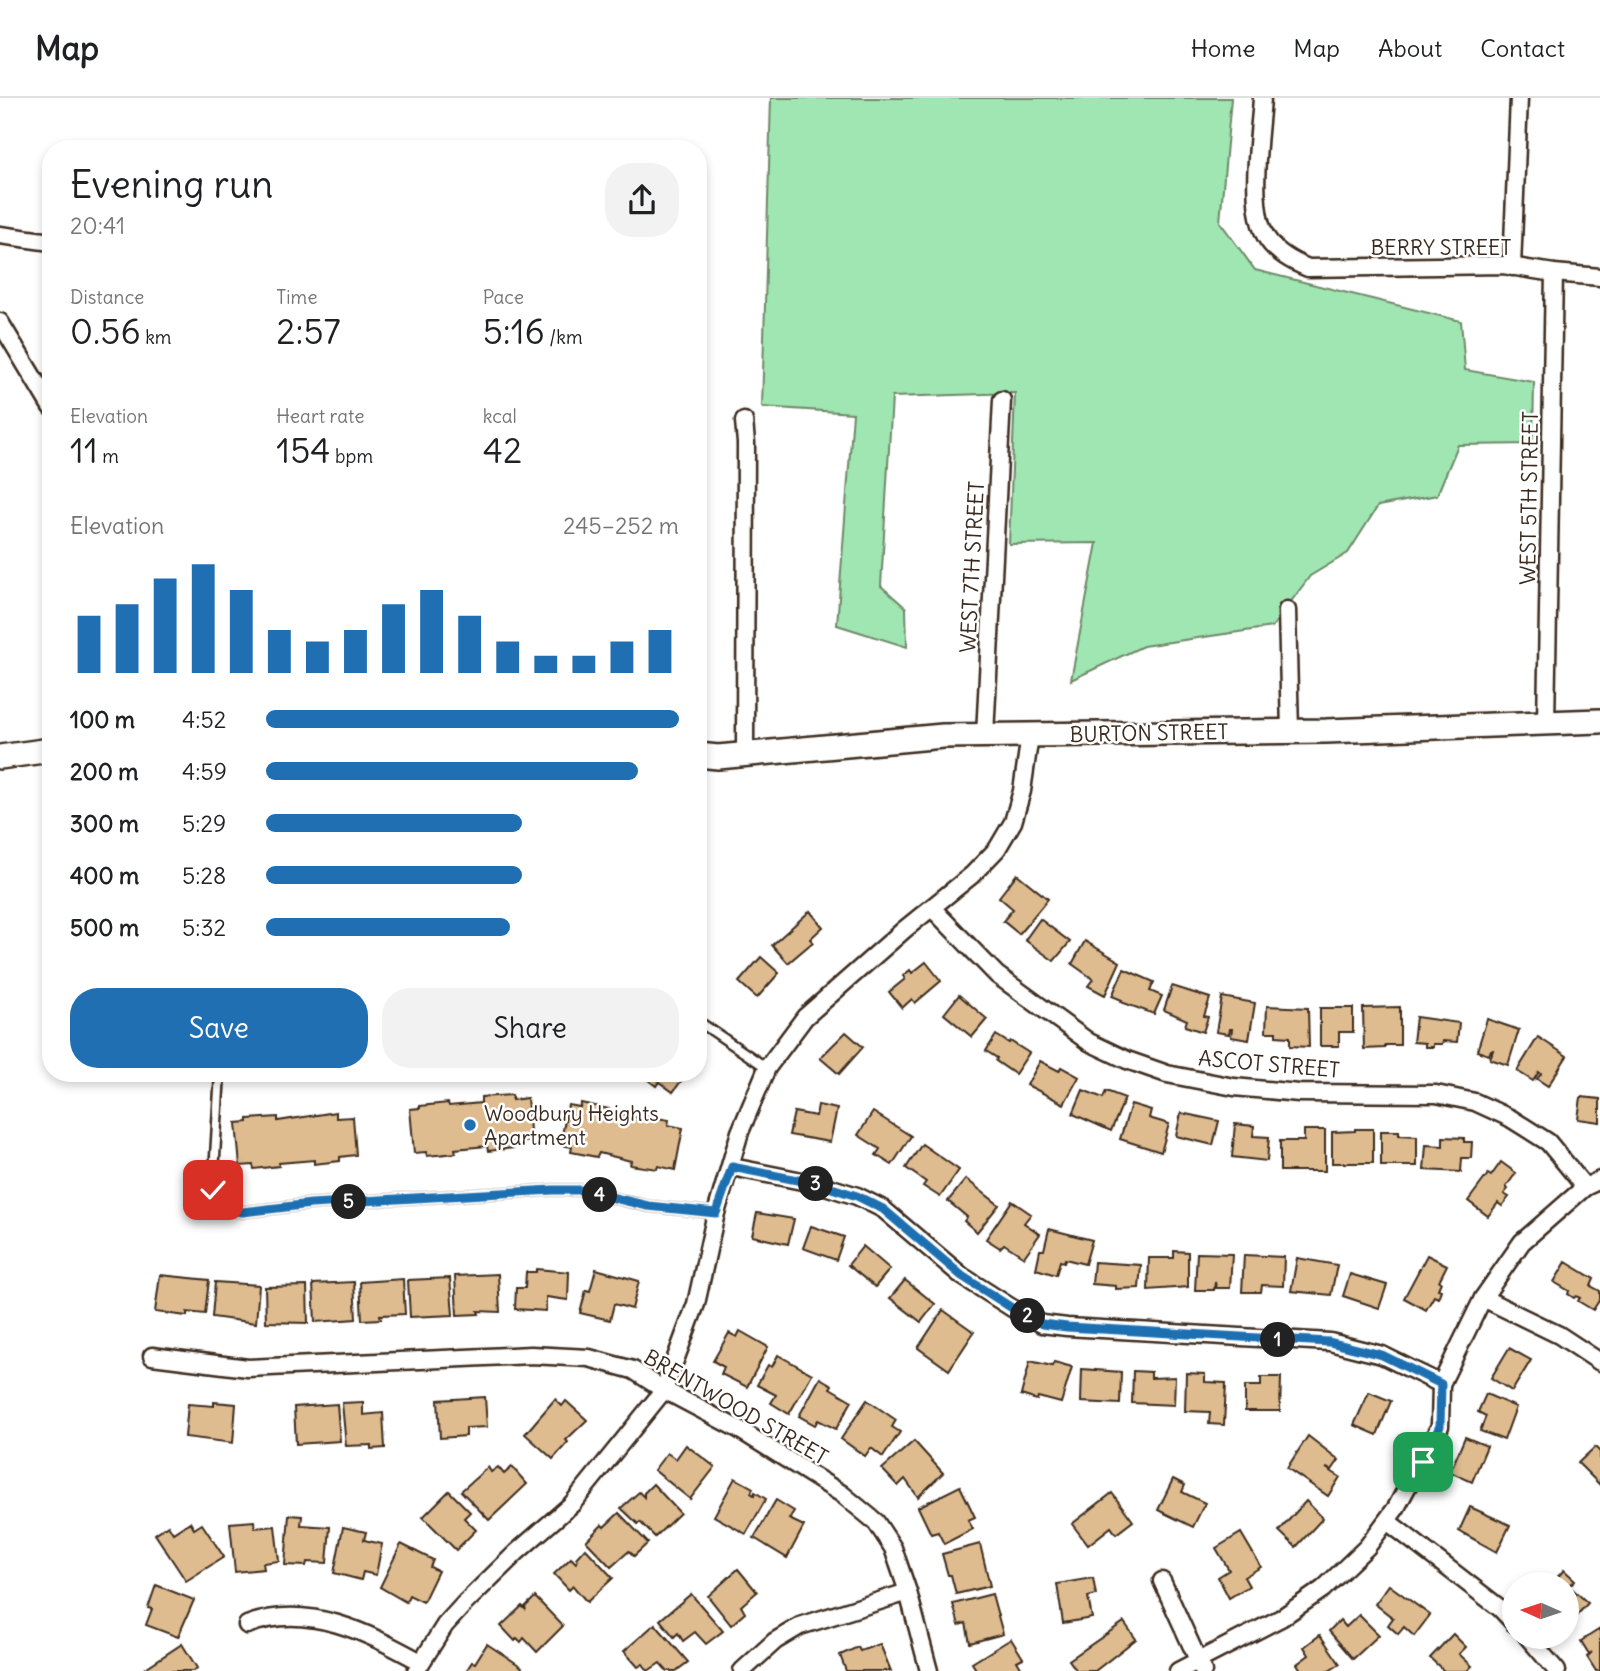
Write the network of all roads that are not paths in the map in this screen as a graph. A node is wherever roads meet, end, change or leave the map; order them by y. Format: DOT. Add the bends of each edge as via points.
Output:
graph roads {
  1 [pos="1262,98"];
  2 [pos="1519,98"];
  3 [pos="0,236"];
  4 [pos="42,241"];
  5 [pos="1512,267"];
  6 [pos="1554,273"];
  7 [pos="1600,277"];
  8 [pos="0,322"];
  9 [pos="42,392"];
  10 [pos="1002,400"];
  11 [pos="744,421"];
  12 [pos="1287,610"];
  13 [pos="1600,721"];
  14 [pos="1546,723"];
  15 [pos="1290,732"];
  16 [pos="985,735"];
  17 [pos="1030,735"];
  18 [pos="42,751"];
  19 [pos="745,755"];
  20 [pos="707,756"];
  21 [pos="0,757"];
  22 [pos="932,908"];
  23 [pos="707,1027"];
  24 [pos="767,1068"];
  25 [pos="219,1082"];
  26 [pos="732,1167"];
  27 [pos="1593,1184"];
  28 [pos="716,1213"];
  29 [pos="1483,1298"];
  30 [pos="152,1356"];
  31 [pos="1600,1362"];
  32 [pos="1441,1384"];
  33 [pos="664,1390"];
  34 [pos="1387,1521"];
  35 [pos="1162,1581"];
  36 [pos="908,1592"];
  37 [pos="1502,1610"];
  38 [pos="247,1625"];
  39 [pos="1538,1649"];
  40 [pos="418,1666"];
  41 [pos="1201,1666"];
  42 [pos="742,1671"];
  43 [pos="929,1671"];
  44 [pos="1178,1671"];
  45 [pos="1557,1671"];
  1 -- 5 [label="street, BERRY STREET" via="1256,200 1268,240 1292,262 1308,268"];
  2 -- 5 [label="street"];
  3 -- 4 [label="street"];
  5 -- 6 [label="street, BERRY STREET"];
  6 -- 7 [label="street, BERRY STREET"];
  6 -- 14 [label="street, WEST 5TH STREET"];
  8 -- 9 [label="street"];
  10 -- 16 [label="street, WEST 7TH STREET"];
  11 -- 19 [label="street"];
  12 -- 15 [label="street"];
  13 -- 14 [label="street, BURTON STREET"];
  14 -- 15 [label="street, BURTON STREET"];
  15 -- 17 [label="street, BURTON STREET"];
  16 -- 17 [label="street, BURTON STREET"];
  16 -- 19 [label="street, BURTON STREET"];
  17 -- 22 [label="street" via="1022,791 997,849"];
  18 -- 21 [label="street"];
  19 -- 20 [label="street, BURTON STREET"];
  22 -- 24 [label="street" via="805,1017"];
  22 -- 27 [label="street, ASCOT STREET" via="997,975 1089,1042 1128,1060 1167,1074 1234,1087 1298,1093 1436,1094 1475,1102 1548,1142"];
  23 -- 24 [label="lane"];
  24 -- 26 [label="street" via="740,1132"];
  25 -- 28 [label="lane" via="213,1190 228,1210 581,1190 648,1206"];
  26 -- 28 [label="street"];
  26 -- 32 [label="street" via="822,1185 883,1209 962,1276 1042,1324 1329,1342 1382,1355"];
  27 -- 29 [label="street" via="1522,1242"];
  28 -- 33 [label="street" via="696,1304"];
  29 -- 31 [label="street" via="1559,1335"];
  29 -- 32 [label="street"];
  30 -- 33 [label="street, BRENTWOOD STREET" via="247,1368 531,1354 589,1358 634,1370"];
  32 -- 34 [label="street" via="1440,1426"];
  33 -- 36 [label="street, BRENTWOOD STREET" via="740,1430 876,1522 893,1548"];
  33 -- 40 [label="street" via="572,1504 464,1603"];
  34 -- 37 [label="street"];
  34 -- 41 [label="street" via="1367,1548 1322,1589"];
  35 -- 41 [label="street"];
  36 -- 42 [label="street" via="800,1626"];
  36 -- 43 [label="street, BRENTWOOD STREET"];
  38 -- 40 [label="street" via="278,1616 354,1628"];
  39 -- 45 [label="street"];
  41 -- 44 [label="street"];
}
